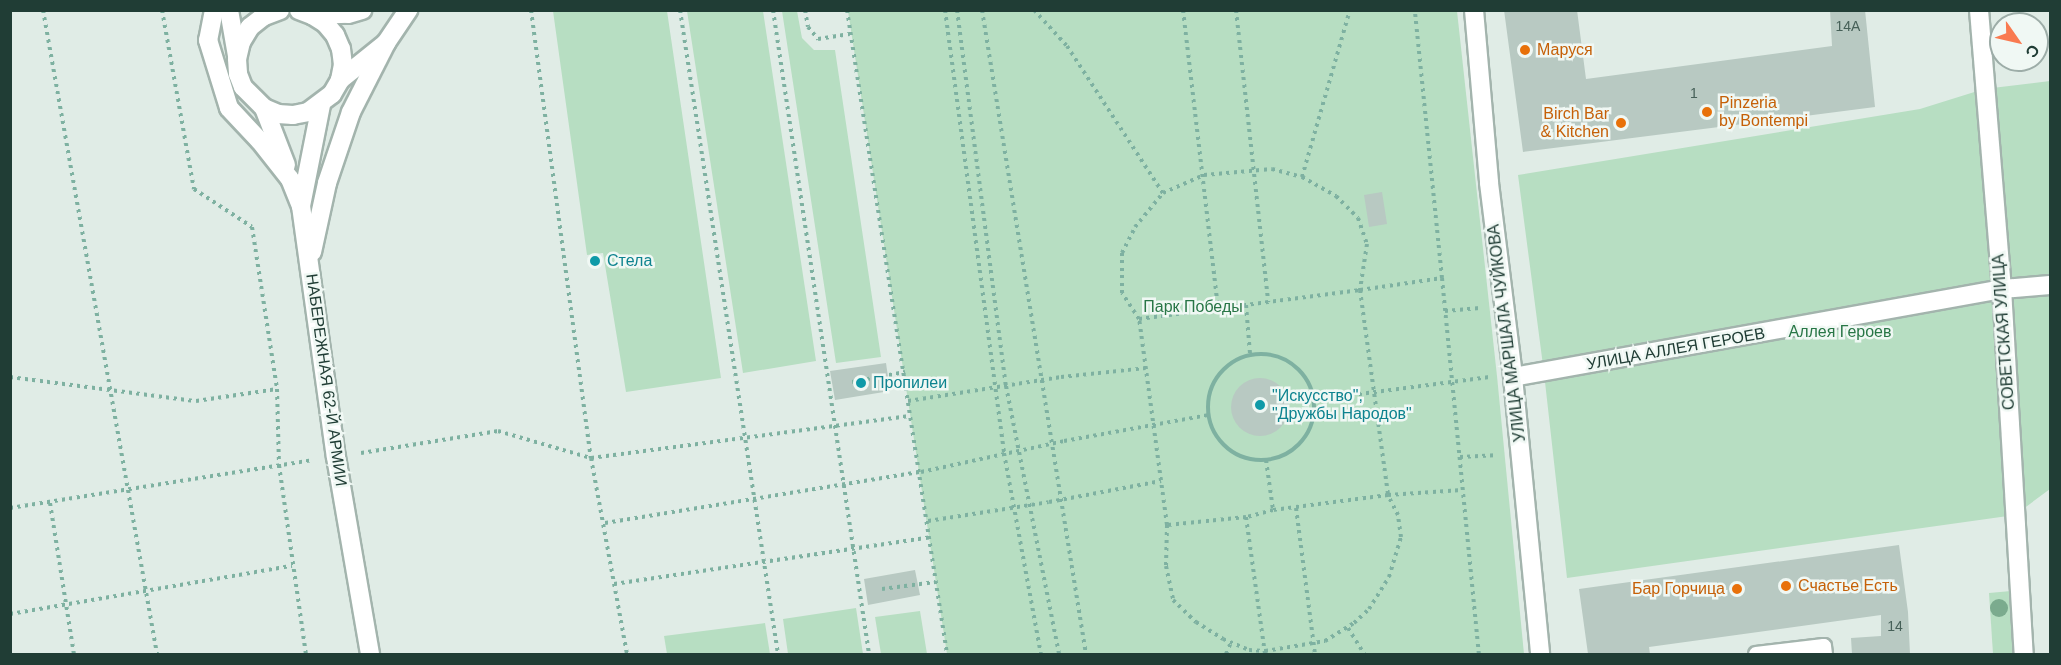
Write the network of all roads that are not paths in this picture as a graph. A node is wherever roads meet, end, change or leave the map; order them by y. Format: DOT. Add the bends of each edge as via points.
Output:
graph roads {
  1 [pos="214,10"];
  2 [pos="229,10"];
  3 [pos="280,10"];
  4 [pos="362,10"];
  5 [pos="408,10"];
  6 [pos="1474,10"];
  7 [pos="1979,10"];
  8 [pos="305,13"];
  9 [pos="386,44"];
  10 [pos="237,59"];
  11 [pos="340,80"];
  12 [pos="321,105"];
  13 [pos="264,108"];
  14 [pos="290,179"];
  15 [pos="302,206"];
  16 [pos="310,263"];
  17 [pos="2050,285"];
  18 [pos="2002,290"];
  19 [pos="1514,377"];
  20 [pos="370,654"];
  21 [pos="1540,654"];
  22 [pos="1755,654"];
  23 [pos="1825,654"];
  24 [pos="2024,654"];
  1 -- 14 [label="street" via="208,39 229,108"];
  2 -- 10 [label="street"];
  3 -- 10 [label="street" via="250,27"];
  4 -- 8 [label="street" via="348,14"];
  5 -- 9 [label="street"];
  6 -- 19 [label="street, УЛИЦА МАРШАЛА ЧУЙКОВА" via="1489,183"];
  7 -- 18 [label="street, СОВЕТСКАЯ УЛИЦА"];
  8 -- 11 [label="street" via="330,29 341,49"];
  9 -- 11 [label="street"];
  9 -- 16 [label="street" via="351,112 327,183"];
  10 -- 13 [label="street" via="243,87"];
  11 -- 12 [label="street"];
  12 -- 13 [label="street" via="293,115"];
  12 -- 15 [label="street, НАБЕРЕЖНАЯ 62-Й АРМИИ"];
  13 -- 14 [label="street"];
  14 -- 15 [label="street"];
  15 -- 16 [label="street, НАБЕРЕЖНАЯ 62-Й АРМИИ"];
  16 -- 20 [label="street, НАБЕРЕЖНАЯ 62-Й АРМИИ" via="336,457"];
  17 -- 18 [label="street, УЛИЦА АЛЛЕЯ ГЕРОЕВ"];
  18 -- 19 [label="street, УЛИЦА АЛЛЕЯ ГЕРОЕВ"];
  18 -- 24 [label="street, СОВЕТСКАЯ УЛИЦА"];
  19 -- 21 [label="street, УЛИЦА МАРШАЛА ЧУЙКОВА"];
  22 -- 23 [label="lane" via="1824,646"];
}
